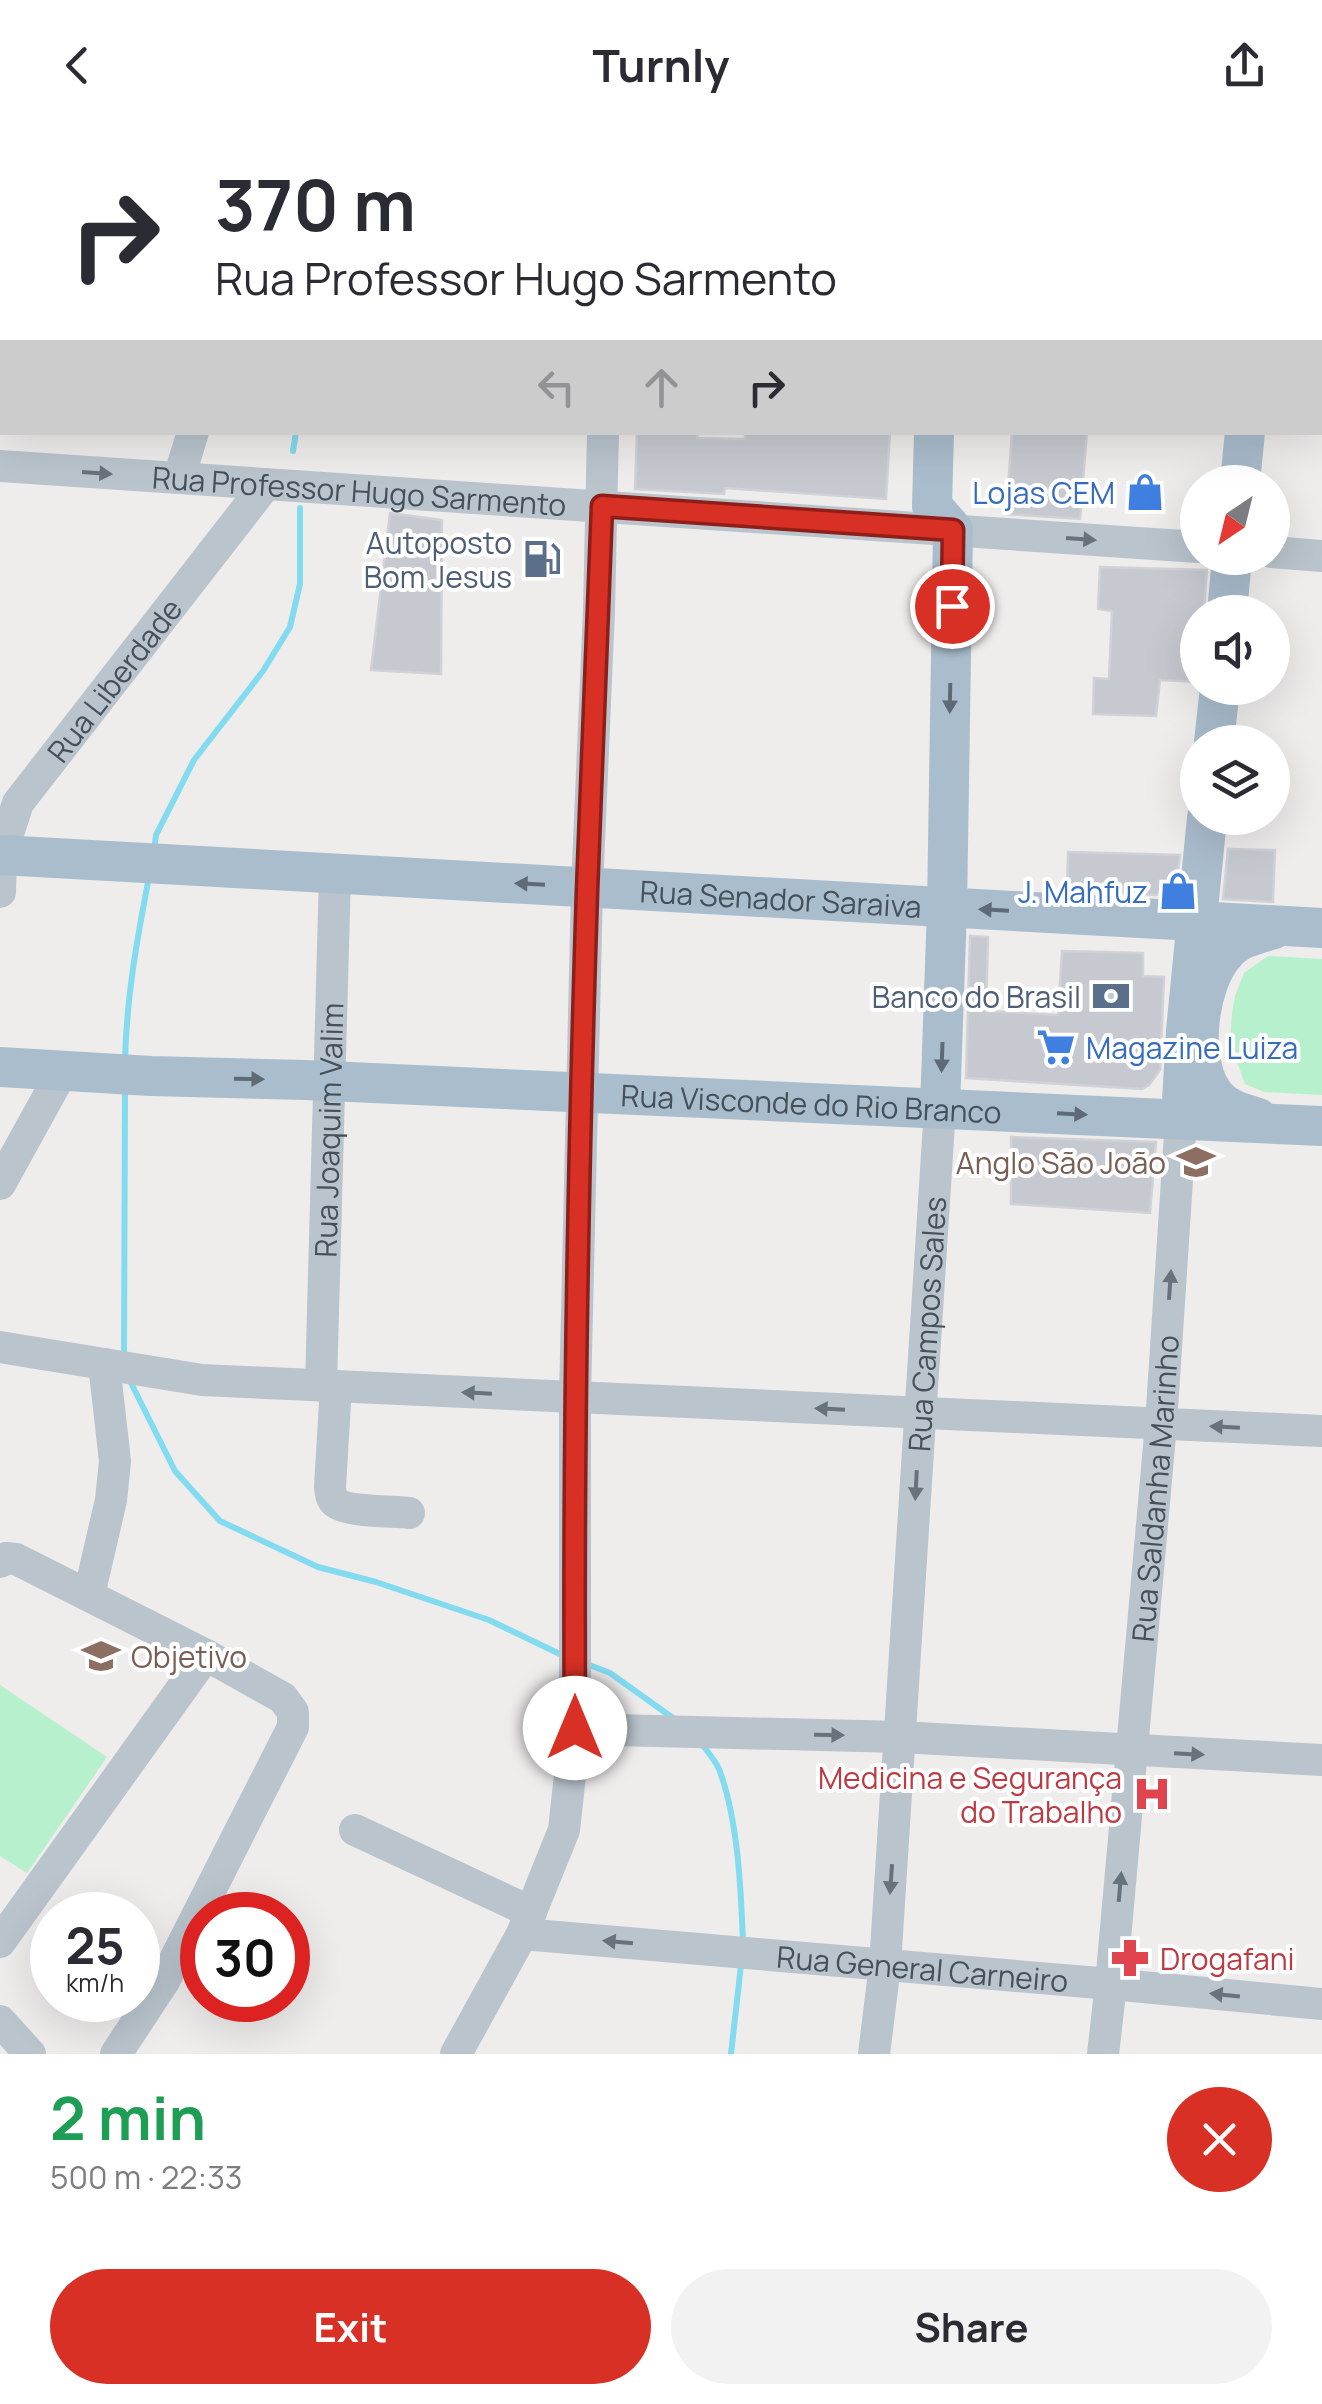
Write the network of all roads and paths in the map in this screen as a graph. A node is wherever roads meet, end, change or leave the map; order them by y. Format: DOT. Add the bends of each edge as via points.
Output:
graph roads {
  1 [pos="192,435"];
  2 [pos="603,435"];
  3 [pos="934,435"];
  4 [pos="1245,435"];
  5 [pos="1242,465"];
  6 [pos="0,466"];
  7 [pos="178,478"];
  8 [pos="266,484"];
  9 [pos="602,506"];
  10 [pos="953,530"];
  11 [pos="1180,546"];
  12 [pos="1290,553"];
  13 [pos="1322,556"];
  14 [pos="1205,835"];
  15 [pos="0,867"];
  16 [pos="335,874"];
  17 [pos="587,888"];
  18 [pos="947,908"];
  19 [pos="1196,921"];
  20 [pos="1302,928"];
  21 [pos="0,1067"];
  22 [pos="79,1072"];
  23 [pos="328,1081"];
  24 [pos="582,1092"];
  25 [pos="940,1108"];
  26 [pos="1181,1120"];
  27 [pos="1276,1124"];
  28 [pos="1322,1126"];
  29 [pos="0,1184"];
  30 [pos="0,1347"];
  31 [pos="119,1367"];
  32 [pos="329,1386"];
  33 [pos="575,1397"];
  34 [pos="920,1413"];
  35 [pos="1161,1424"];
  36 [pos="1322,1431"];
  37 [pos="409,1513"];
  38 [pos="0,1562"];
  39 [pos="88,1595"];
  40 [pos="206,1655"];
  41 [pos="575,1728"];
  42 [pos="900,1736"];
  43 [pos="1132,1751"];
  44 [pos="1322,1760"];
  45 [pos="355,1830"];
  46 [pos="527,1923"];
  47 [pos="0,1942"];
  48 [pos="884,1965"];
  49 [pos="1111,1984"];
  50 [pos="1322,2004"];
  51 [pos="0,2021"];
  52 [pos="30,2054"];
  53 [pos="116,2054"];
  54 [pos="456,2054"];
  55 [pos="874,2054"];
  56 [pos="1102,2054"];
  1 -- 7 [label="street"];
  2 -- 9 [label="street"];
  3 -- 10 [label="main road" via="932,506"];
  4 -- 5 [label="main road"];
  6 -- 7 [label="street, Rua Professor Hugo Sarmento, one-way"];
  7 -- 8 [label="street, Rua Professor Hugo Sarmento"];
  8 -- 9 [label="street, Rua Professor Hugo Sarmento"];
  8 -- 15 [label="street, Rua Liberdade" via="18,803"];
  9 -- 10 [label="street, Rua Professor Hugo Sarmento"];
  9 -- 17 [label="street"];
  10 -- 11 [label="street, Rua Professor Hugo Sarmento, one-way"];
  10 -- 18 [label="main road, Rua Campos Sales, one-way"];
  12 -- 13 [label="street"];
  14 -- 19 [label="main road, Rua Saldanha Marinho"];
  15 -- 16 [label="main road, Rua Senador Saraiva" via="148,864"];
  17 -- 16 [label="main road, Rua Senador Saraiva, one-way"];
  16 -- 23 [label="street, Rua Joaquim Valim"];
  17 -- 18 [label="main road, Rua Senador Saraiva"];
  17 -- 24 [label="street"];
  19 -- 18 [label="main road, Rua Senador Saraiva, one-way"];
  18 -- 25 [label="main road, Rua Campos Sales, one-way"];
  19 -- 20 [label="main road, Rua Senador Saraiva"];
  19 -- 26 [label="main road, Rua Saldanha Marinho"];
  20 -- 27 [label="main road" via="1250,936 1226,950 1209,979 1200,1022 1200,1060 1215,1096 1231,1110"];
  21 -- 22 [label="main road, Rua Visconde do Rio Branco"];
  22 -- 23 [label="main road, Rua Visconde do Rio Branco, one-way"];
  22 -- 29 [label="street"];
  23 -- 24 [label="main road, Rua Visconde do Rio Branco"];
  23 -- 32 [label="street, Rua Joaquim Valim"];
  24 -- 25 [label="main road, Rua Visconde do Rio Branco"];
  24 -- 33 [label="street"];
  25 -- 26 [label="main road, Rua Visconde do Rio Branco, one-way"];
  25 -- 34 [label="street, Rua Campos Sales"];
  26 -- 27 [label="main road, Rua Visconde do Rio Branco"];
  35 -- 26 [label="street, Rua Saldanha Marinho, one-way"];
  27 -- 28 [label="main road, Rua Visconde do Rio Branco"];
  30 -- 31 [label="street"];
  31 -- 32 [label="street" via="202,1380"];
  31 -- 39 [label="street" via="110,1500"];
  33 -- 32 [label="street, one-way"];
  32 -- 37 [label="street, Rua Joaquim Valim" via="332,1498 348,1507"];
  34 -- 33 [label="street, one-way"];
  33 -- 41 [label="street"];
  34 -- 35 [label="street"];
  34 -- 42 [label="street, Rua Campos Sales, one-way"];
  36 -- 35 [label="street, one-way"];
  35 -- 43 [label="street, Rua Saldanha Marinho"];
  38 -- 39 [label="street" via="16,1559"];
  39 -- 40 [label="street"];
  40 -- 47 [label="street"];
  40 -- 53 [label="street" via="283,1698 294,1712 293,1727 164,1981"];
  41 -- 42 [label="street, one-way"];
  41 -- 46 [label="street" via="564,1830"];
  42 -- 43 [label="street"];
  42 -- 48 [label="street, Rua Campos Sales, one-way"];
  43 -- 44 [label="street, one-way"];
  49 -- 43 [label="street, Rua Saldanha Marinho, one-way"];
  45 -- 46 [label="street"];
  48 -- 46 [label="street, Rua General Carneiro, one-way" via="713,1950"];
  46 -- 54 [label="street"];
  48 -- 49 [label="street, Rua General Carneiro"];
  48 -- 55 [label="street, Rua Campos Sales"];
  50 -- 49 [label="street, Rua General Carneiro, one-way"];
  49 -- 56 [label="street, Rua Saldanha Marinho"];
  51 -- 52 [label="street"];
}
